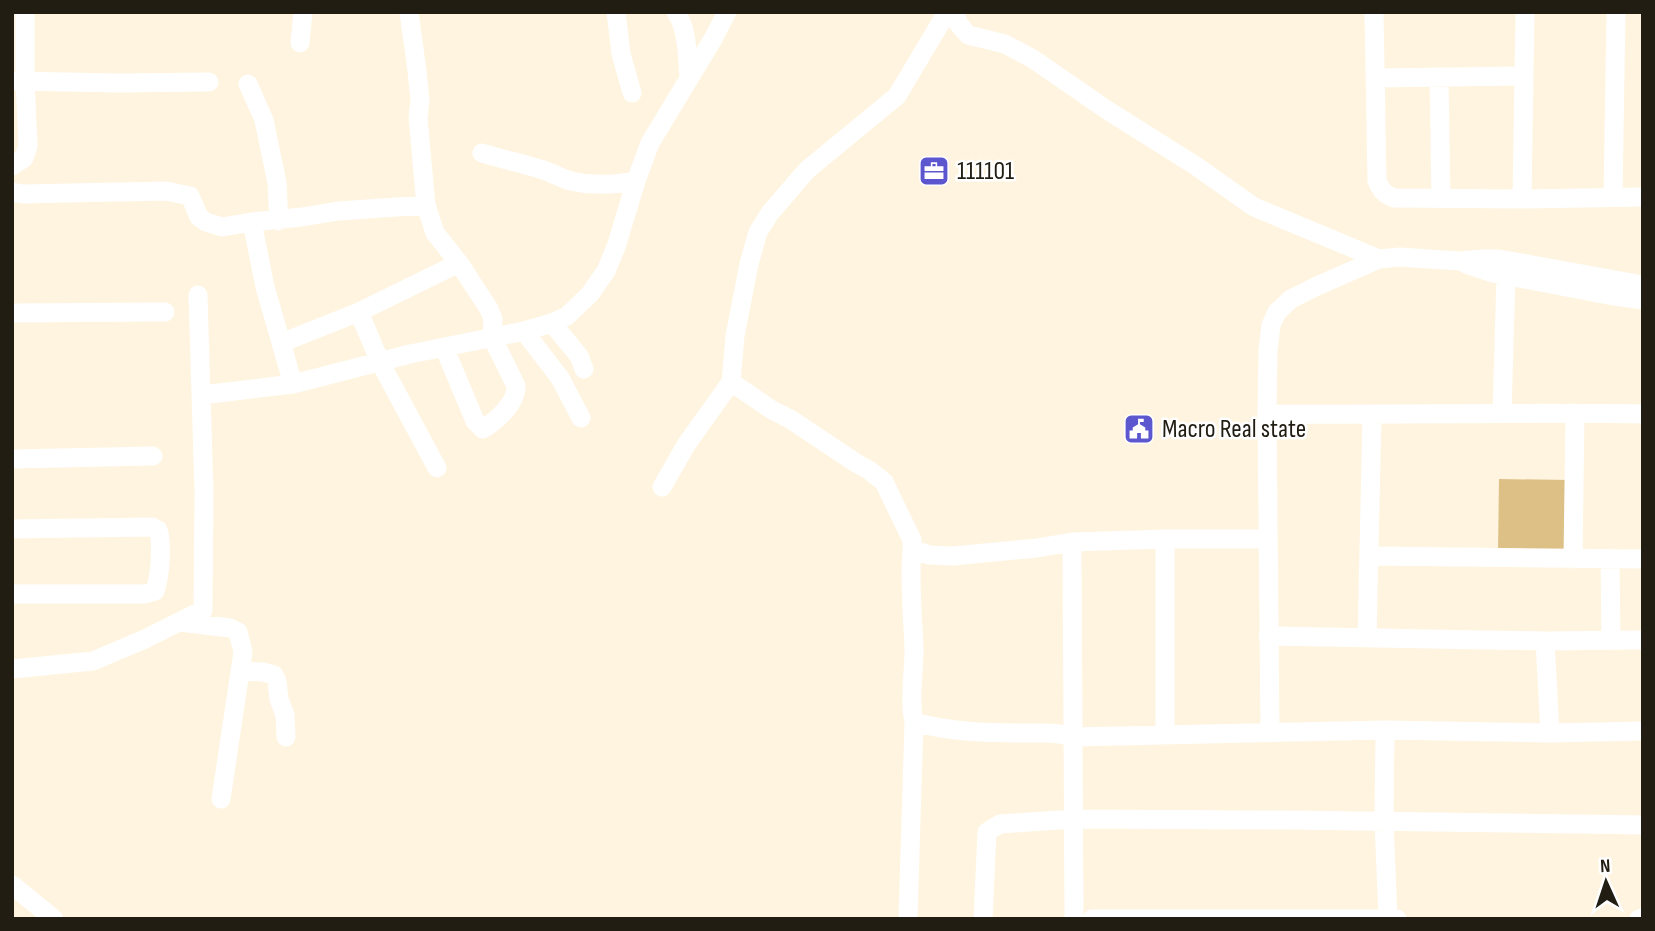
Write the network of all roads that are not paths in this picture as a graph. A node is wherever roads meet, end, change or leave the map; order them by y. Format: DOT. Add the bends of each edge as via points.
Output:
graph roads {
  1 [pos="25,12"];
  2 [pos="303,12"];
  3 [pos="409,12"];
  4 [pos="616,12"];
  5 [pos="677,12"];
  6 [pos="727,12"];
  7 [pos="947,12"];
  8 [pos="955,12"];
  9 [pos="1374,12"];
  10 [pos="1525,12"];
  11 [pos="1616,12"];
  12 [pos="300,43"];
  13 [pos="689,76"];
  14 [pos="1523,76"];
  15 [pos="1375,78"];
  16 [pos="1439,78"];
  17 [pos="18,81"];
  18 [pos="209,82"];
  19 [pos="248,85"];
  20 [pos="632,93"];
  21 [pos="482,152"];
  22 [pos="12,166"];
  23 [pos="636,181"];
  24 [pos="12,192"];
  25 [pos="1613,197"];
  26 [pos="1643,197"];
  27 [pos="1441,198"];
  28 [pos="1522,199"];
  29 [pos="426,205"];
  30 [pos="279,221"];
  31 [pos="252,222"];
  32 [pos="1378,259"];
  33 [pos="1459,261"];
  34 [pos="459,263"];
  35 [pos="1506,276"];
  36 [pos="1643,285"];
  37 [pos="198,295"];
  38 [pos="1643,300"];
  39 [pos="165,312"];
  40 [pos="359,312"];
  41 [pos="12,313"];
  42 [pos="552,323"];
  43 [pos="524,331"];
  44 [pos="492,337"];
  45 [pos="281,343"];
  46 [pos="444,346"];
  47 [pos="380,362"];
  48 [pos="584,369"];
  49 [pos="731,382"];
  50 [pos="293,384"];
  51 [pos="202,395"];
  52 [pos="1575,412"];
  53 [pos="1502,413"];
  54 [pos="1266,414"];
  55 [pos="1643,414"];
  56 [pos="1372,415"];
  57 [pos="581,418"];
  58 [pos="153,456"];
  59 [pos="12,459"];
  60 [pos="437,468"];
  61 [pos="662,486"];
  62 [pos="12,529"];
  63 [pos="1165,539"];
  64 [pos="1267,539"];
  65 [pos="1072,542"];
  66 [pos="912,550"];
  67 [pos="1370,556"];
  68 [pos="1573,559"];
  69 [pos="1610,559"];
  70 [pos="1643,559"];
  71 [pos="12,594"];
  72 [pos="180,622"];
  73 [pos="1268,636"];
  74 [pos="1367,638"];
  75 [pos="1611,640"];
  76 [pos="1643,640"];
  77 [pos="1545,641"];
  78 [pos="12,670"];
  79 [pos="241,671"];
  80 [pos="914,722"];
  81 [pos="1385,730"];
  82 [pos="1643,731"];
  83 [pos="1270,733"];
  84 [pos="1550,733"];
  85 [pos="1165,736"];
  86 [pos="286,737"];
  87 [pos="1074,737"];
  88 [pos="221,799"];
  89 [pos="1073,819"];
  90 [pos="1384,821"];
  91 [pos="1643,825"];
  92 [pos="12,885"];
  93 [pos="54,919"];
  94 [pos="908,919"];
  95 [pos="983,919"];
  96 [pos="1074,919"];
  97 [pos="1092,919"];
  98 [pos="1388,919"];
  99 [pos="1397,919"];
  1 -- 17 [label="street"];
  2 -- 12 [label="street"];
  3 -- 29 [label="street"];
  4 -- 20 [label="street"];
  5 -- 13 [label="street"];
  6 -- 13 [label="street"];
  7 -- 49 [label="street" via="897,96 807,170 758,232 735,336"];
  8 -- 32 [label="street" via="968,35 1005,44 1033,59 1254,207"];
  9 -- 15 [label="street"];
  10 -- 14 [label="street"];
  11 -- 25 [label="street"];
  13 -- 23 [label="street" via="650,143"];
  14 -- 16 [label="street"];
  14 -- 28 [label="street"];
  15 -- 16 [label="street"];
  15 -- 27 [label="street" via="1376,166 1381,189 1394,198"];
  16 -- 27 [label="street"];
  17 -- 18 [label="street"];
  17 -- 22 [label="street" via="28,146 24,158"];
  19 -- 30 [label="street" via="264,120 277,183"];
  21 -- 23 [label="street" via="594,185"];
  23 -- 42 [label="street" via="606,271 578,308"];
  24 -- 31 [label="street" via="166,191 190,196 206,222 222,227"];
  25 -- 26 [label="street"];
  25 -- 28 [label="street"];
  27 -- 28 [label="street"];
  29 -- 30 [label="street" via="338,211"];
  29 -- 34 [label="street" via="435,233"];
  30 -- 31 [label="street"];
  31 -- 45 [label="street"];
  32 -- 33 [label="street"];
  32 -- 54 [label="street" via="1291,299 1276,312 1268,351"];
  33 -- 35 [label="street"];
  33 -- 36 [label="street" via="1499,260"];
  34 -- 40 [label="street"];
  34 -- 44 [label="street" via="489,309"];
  35 -- 38 [label="street"];
  35 -- 53 [label="street"];
  37 -- 51 [label="street"];
  39 -- 41 [label="street"];
  40 -- 45 [label="street"];
  40 -- 47 [label="street"];
  42 -- 43 [label="street"];
  42 -- 48 [label="street"];
  43 -- 44 [label="street"];
  43 -- 57 [label="street" via="560,378"];
  44 -- 46 [label="street"];
  44 -- 46 [label="street" via="516,393 483,429 475,421"];
  45 -- 50 [label="street"];
  46 -- 47 [label="street"];
  47 -- 50 [label="street"];
  47 -- 60 [label="street"];
  49 -- 61 [label="street"];
  49 -- 66 [label="street" via="884,482 912,540"];
  50 -- 51 [label="street"];
  51 -- 72 [label="street" via="203,610"];
  52 -- 53 [label="street"];
  52 -- 55 [label="street"];
  52 -- 68 [label="street"];
  53 -- 56 [label="street"];
  54 -- 56 [label="street"];
  54 -- 64 [label="street"];
  56 -- 67 [label="street"];
  58 -- 59 [label="street"];
  62 -- 71 [label="street" via="152,527 160,537 155,590 144,594"];
  63 -- 64 [label="street"];
  63 -- 65 [label="street"];
  63 -- 85 [label="street"];
  64 -- 73 [label="street"];
  65 -- 66 [label="street" via="953,556"];
  65 -- 87 [label="street"];
  66 -- 80 [label="street"];
  67 -- 68 [label="street"];
  67 -- 74 [label="street"];
  68 -- 69 [label="street"];
  69 -- 70 [label="street"];
  69 -- 75 [label="street"];
  72 -- 78 [label="street" via="93,661"];
  72 -- 79 [label="street" via="238,632"];
  73 -- 74 [label="street"];
  73 -- 83 [label="street"];
  74 -- 77 [label="street"];
  75 -- 76 [label="street"];
  75 -- 77 [label="street"];
  77 -- 84 [label="street"];
  79 -- 86 [label="street" via="274,676"];
  79 -- 88 [label="street"];
  80 -- 87 [label="street" via="956,730 1048,731"];
  80 -- 94 [label="street"];
  81 -- 83 [label="street"];
  81 -- 84 [label="street"];
  81 -- 90 [label="street"];
  82 -- 84 [label="street"];
  83 -- 85 [label="street"];
  85 -- 87 [label="street"];
  87 -- 89 [label="street"];
  89 -- 90 [label="street"];
  89 -- 95 [label="street" via="1000,824 986,832"];
  89 -- 96 [label="street"];
  90 -- 91 [label="street"];
  90 -- 98 [label="street"];
  92 -- 93 [label="street"];
  97 -- 98 [label="street"];
  98 -- 99 [label="street"];
}
